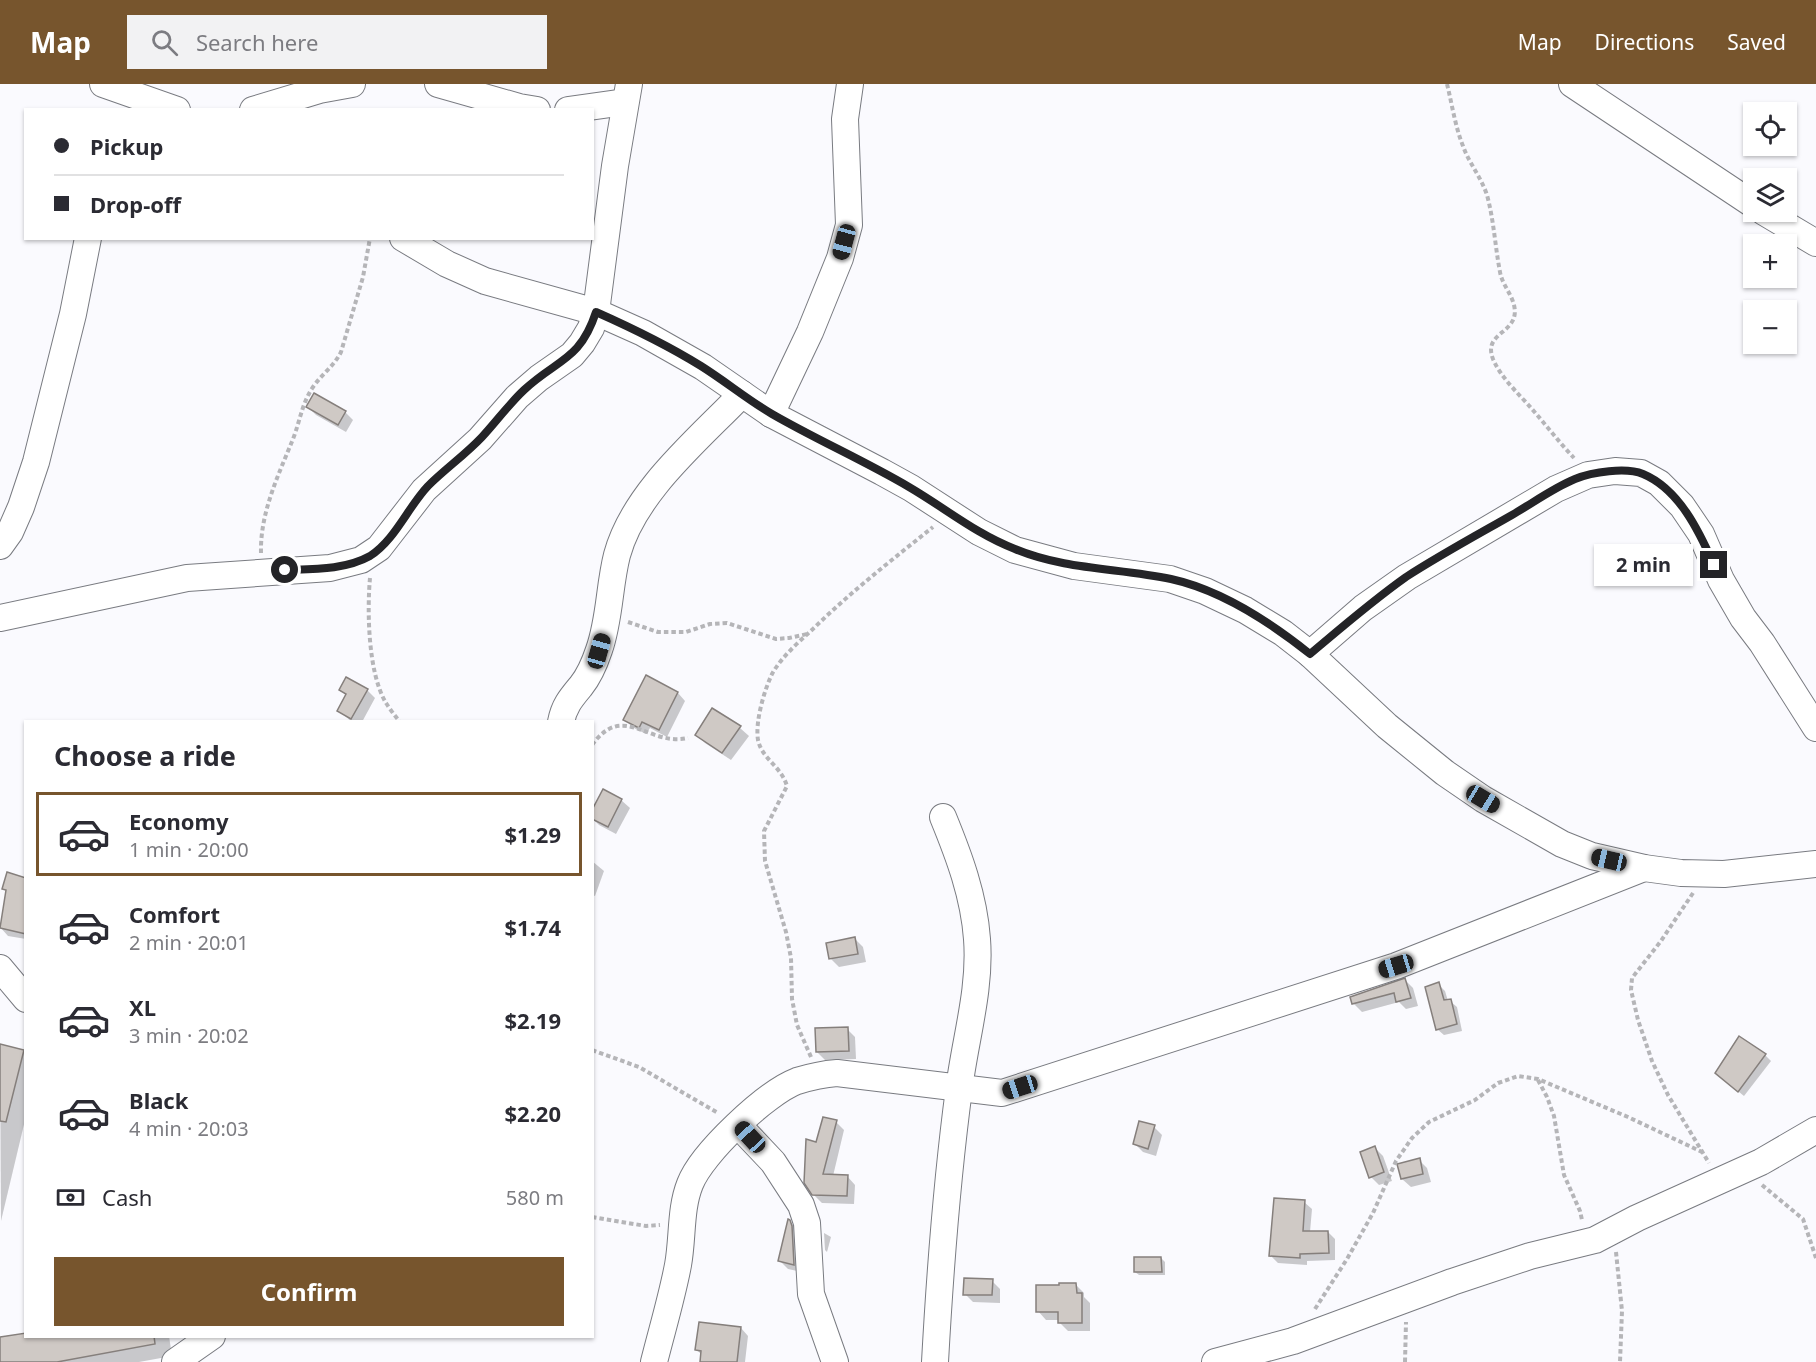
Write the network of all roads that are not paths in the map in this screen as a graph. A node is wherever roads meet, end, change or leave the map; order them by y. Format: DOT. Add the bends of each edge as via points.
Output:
graph roads {
  1 [pos="103,84"];
  2 [pos="352,84"];
  3 [pos="438,84"];
  4 [pos="849,84"];
  5 [pos="1572,84"];
  6 [pos="627,93"];
  7 [pos="135,103"];
  8 [pos="165,108"];
  9 [pos="260,108"];
  10 [pos="525,108"];
  11 [pos="575,108"];
  12 [pos="1743,198"];
  13 [pos="1781,222"];
  14 [pos="88,240"];
  15 [pos="406,240"];
  16 [pos="1816,243"];
  17 [pos="596,312"];
  18 [pos="742,394"];
  19 [pos="771,414"];
  20 [pos="0,546"];
  21 [pos="0,618"];
  22 [pos="1310,654"];
  23 [pos="562,720"];
  24 [pos="1816,728"];
  25 [pos="943,817"];
  26 [pos="1816,864"];
  27 [pos="1644,868"];
  28 [pos="0,968"];
  29 [pos="24,997"];
  30 [pos="959,1089"];
  31 [pos="738,1125"];
  32 [pos="1816,1130"];
  33 [pos="181,1338"];
  34 [pos="209,1338"];
  35 [pos="175,1362"];
  36 [pos="654,1362"];
  37 [pos="835,1362"];
  38 [pos="935,1362"];
  39 [pos="1215,1362"];
  1 -- 7 [label="street"];
  2 -- 9 [label="street"];
  3 -- 10 [label="street"];
  4 -- 19 [label="street" via="845,119 849,225 810,332"];
  5 -- 12 [label="street"];
  6 -- 11 [label="street"];
  6 -- 17 [label="street"];
  7 -- 8 [label="street"];
  13 -- 16 [label="street"];
  14 -- 20 [label="street" via="36,462 21,507"];
  15 -- 17 [label="street" via="484,281"];
  17 -- 18 [label="street" via="678,352"];
  17 -- 21 [label="street" via="591,328 572,355 517,397 480,439 424,490 379,548 361,560 330,568 169,581"];
  18 -- 19 [label="street"];
  18 -- 23 [label="street" via="666,471 633,517 617,554 599,651 566,705"];
  19 -- 22 [label="street" via="882,472 1015,550 1074,566 1170,579 1205,591 1274,627"];
  22 -- 24 [label="street" via="1407,576 1556,489 1588,475 1641,473 1659,483 1682,506 1701,534 1743,618"];
  22 -- 27 [label="street" via="1387,726 1483,799 1562,844 1592,856"];
  25 -- 30 [label="street" via="963,868 977,940 977,973"];
  26 -- 27 [label="street" via="1704,875"];
  27 -- 30 [label="street" via="1396,966 1113,1058 1002,1093"];
  28 -- 29 [label="street"];
  30 -- 31 [label="street" via="852,1074 824,1074 782,1089"];
  30 -- 38 [label="street" via="941,1258"];
  31 -- 36 [label="street" via="691,1181 685,1200 678,1265"];
  31 -- 37 [label="street" via="773,1162 801,1205 807,1223 811,1294"];
  32 -- 39 [label="street" via="1731,1175 1580,1245 1530,1256 1293,1341"];
  33 -- 35 [label="street"];
  34 -- 35 [label="street"];
}
